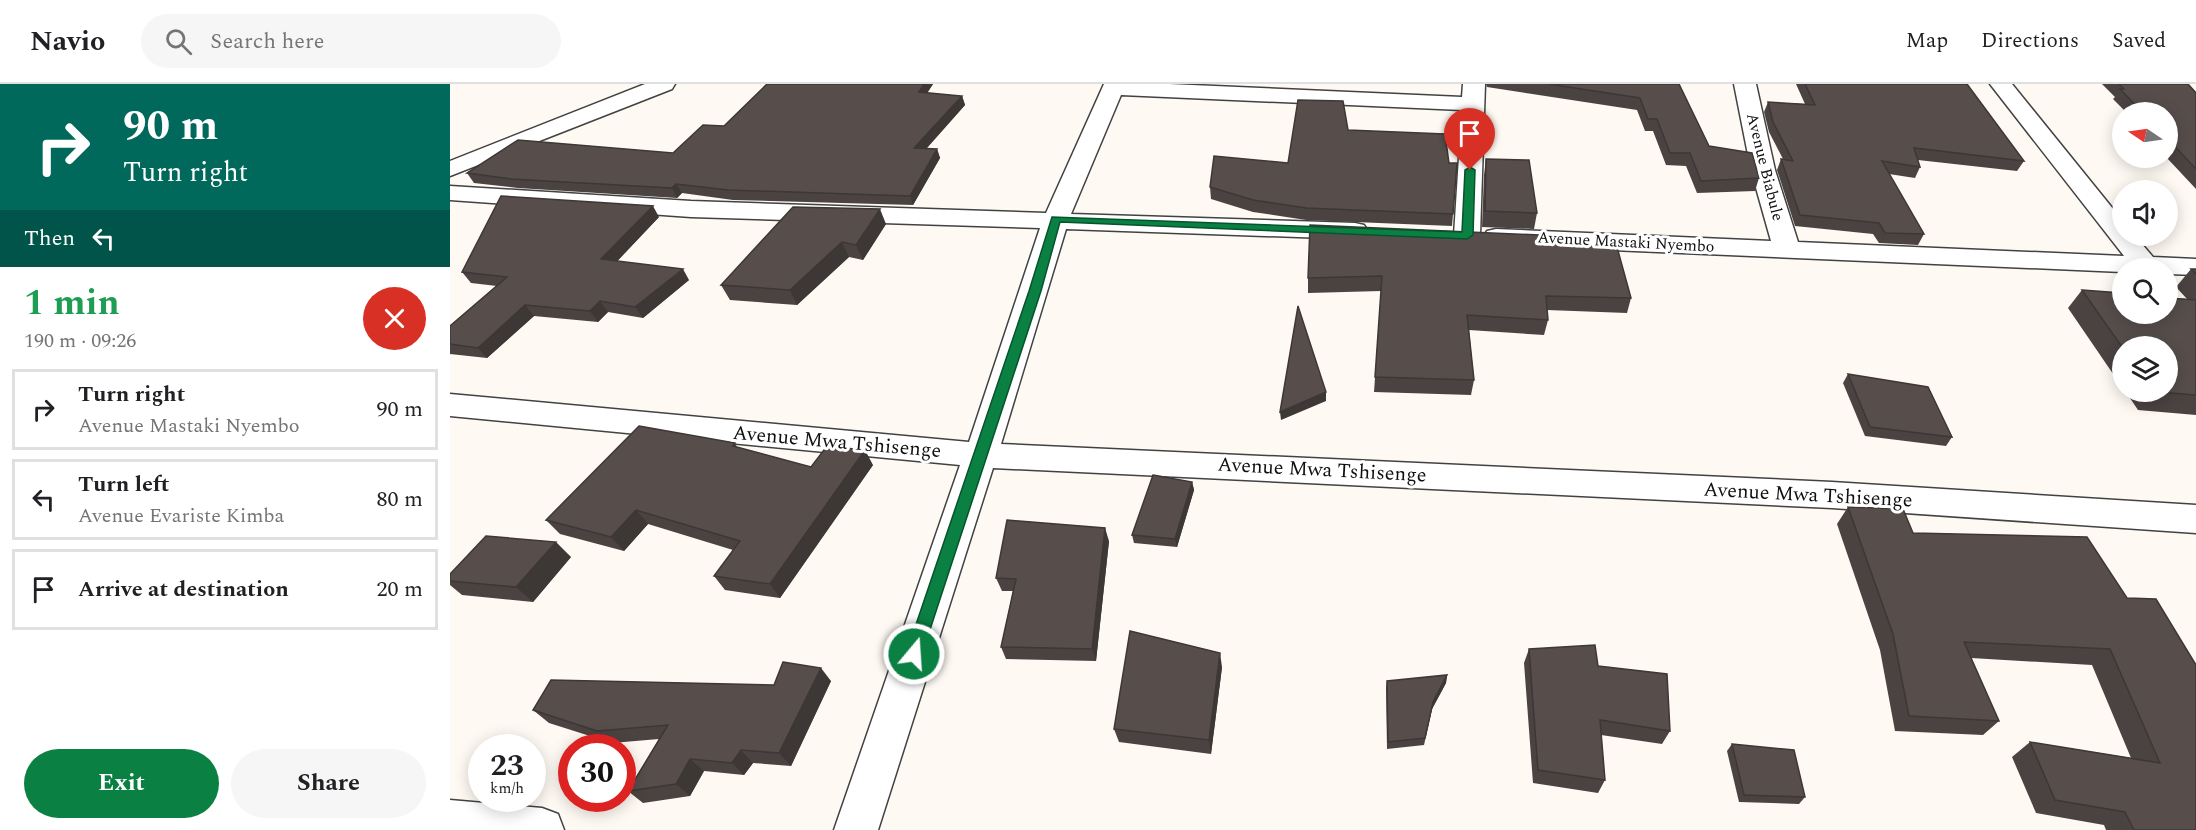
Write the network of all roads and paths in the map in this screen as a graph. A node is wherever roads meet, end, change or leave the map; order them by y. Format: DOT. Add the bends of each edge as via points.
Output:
graph roads {
  1 [pos="664,84"];
  2 [pos="1745,84"];
  3 [pos="2001,84"];
  4 [pos="1114,86"];
  5 [pos="1474,94"];
  6 [pos="450,169"];
  7 [pos="450,193"];
  8 [pos="1056,219"];
  9 [pos="1377,232"];
  10 [pos="1787,250"];
  11 [pos="2139,258"];
  12 [pos="2112,264"];
  13 [pos="2178,266"];
  14 [pos="2196,267"];
  15 [pos="450,405"];
  16 [pos="980,455"];
  17 [pos="2196,519"];
  18 [pos="450,822"];
  19 [pos="542,830"];
  20 [pos="856,830"];
  1 -- 6 [label="street"];
  2 -- 10 [label="street, Avenue Biabule" via="1763,170"];
  3 -- 11 [label="street"];
  4 -- 5 [label="street"];
  4 -- 8 [label="street"];
  5 -- 10 [label="street, Avenue Mastaki Nyembo" via="1456,235"];
  7 -- 8 [label="street" via="691,208"];
  8 -- 9 [label="street"];
  8 -- 16 [label="street"];
  10 -- 12 [label="street, Avenue Mastaki Nyembo"];
  13 -- 14 [label="street, Avenue Mastaki Nyembo"];
  15 -- 16 [label="street, Avenue Mwa Tshisenge"];
  16 -- 17 [label="street, Avenue Mwa Tshisenge" via="1832,495"];
  16 -- 20 [label="street"];
  18 -- 19 [label="street"];
}
